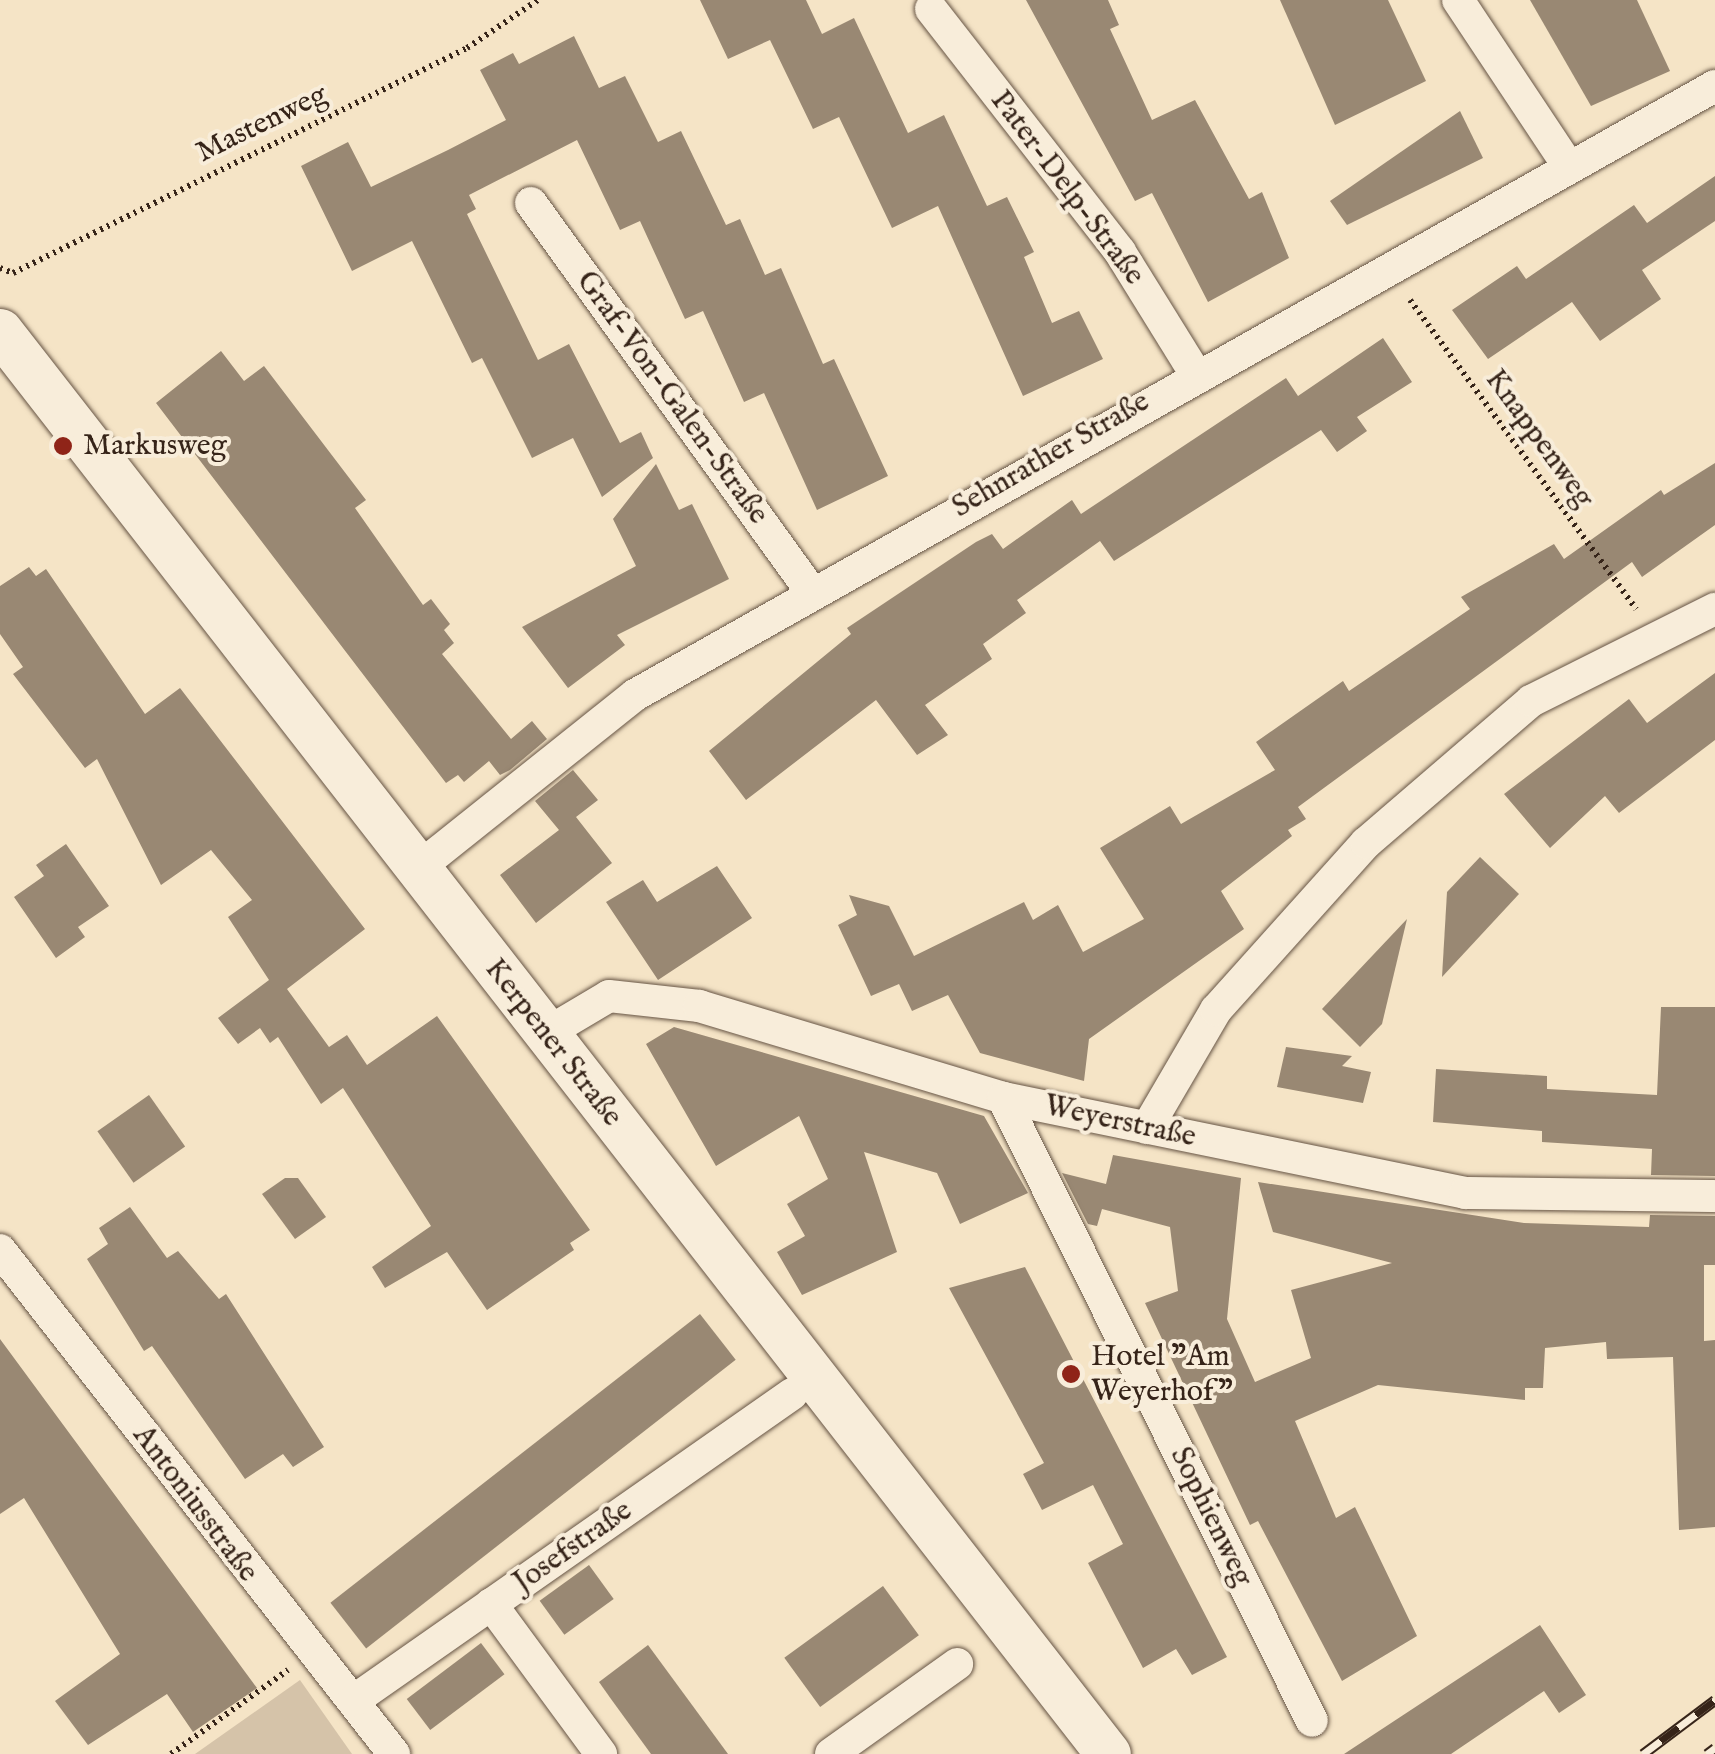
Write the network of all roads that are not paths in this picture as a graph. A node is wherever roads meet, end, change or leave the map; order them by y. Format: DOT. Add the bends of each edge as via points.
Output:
graph roads {
  1 [pos="1458,0"];
  2 [pos="931,9"];
  3 [pos="1715,86"];
  4 [pos="1567,164"];
  5 [pos="531,203"];
  6 [pos="0,330"];
  7 [pos="1195,372"];
  8 [pos="812,593"];
  9 [pos="1715,609"];
  10 [pos="417,870"];
  11 [pos="545,1034"];
  12 [pos="1003,1098"];
  13 [pos="1147,1128"];
  14 [pos="1715,1196"];
  15 [pos="0,1250"];
  16 [pos="792,1394"];
  17 [pos="491,1604"];
  18 [pos="957,1664"];
  19 [pos="353,1701"];
  20 [pos="1312,1720"];
  21 [pos="394,1754"];
  22 [pos="601,1754"];
  23 [pos="832,1754"];
  24 [pos="1108,1754"];
  1 -- 4 [label="street"];
  2 -- 7 [label="street, Pater-Delp-Straße" via="1120,252"];
  3 -- 4 [label="street, Sehnrather Straße"];
  4 -- 7 [label="street, Sehnrather Straße"];
  5 -- 8 [label="street, Graf-Von-Galen-Straße"];
  6 -- 10 [label="street, Kerpener Straße"];
  7 -- 8 [label="street, Sehnrather Straße"];
  8 -- 10 [label="street, Sehnrather Straße" via="635,696"];
  9 -- 13 [label="street" via="1531,701 1366,843 1216,1010"];
  10 -- 11 [label="street, Kerpener Straße"];
  11 -- 12 [label="street, Weyerstraße" via="609,996 700,1006"];
  11 -- 24 [label="street, Kerpener Straße"];
  12 -- 13 [label="street, Weyerstraße"];
  12 -- 20 [label="street, Sophienweg"];
  13 -- 14 [label="street, Weyerstraße" via="1464,1194"];
  15 -- 19 [label="street, Antoniusstraße" via="310,1655"];
  16 -- 17 [label="street, Josefstraße"];
  17 -- 19 [label="street, Josefstraße"];
  17 -- 22 [label="street"];
  18 -- 23 [label="street"];
  19 -- 21 [label="street, Antoniusstraße"];
}
